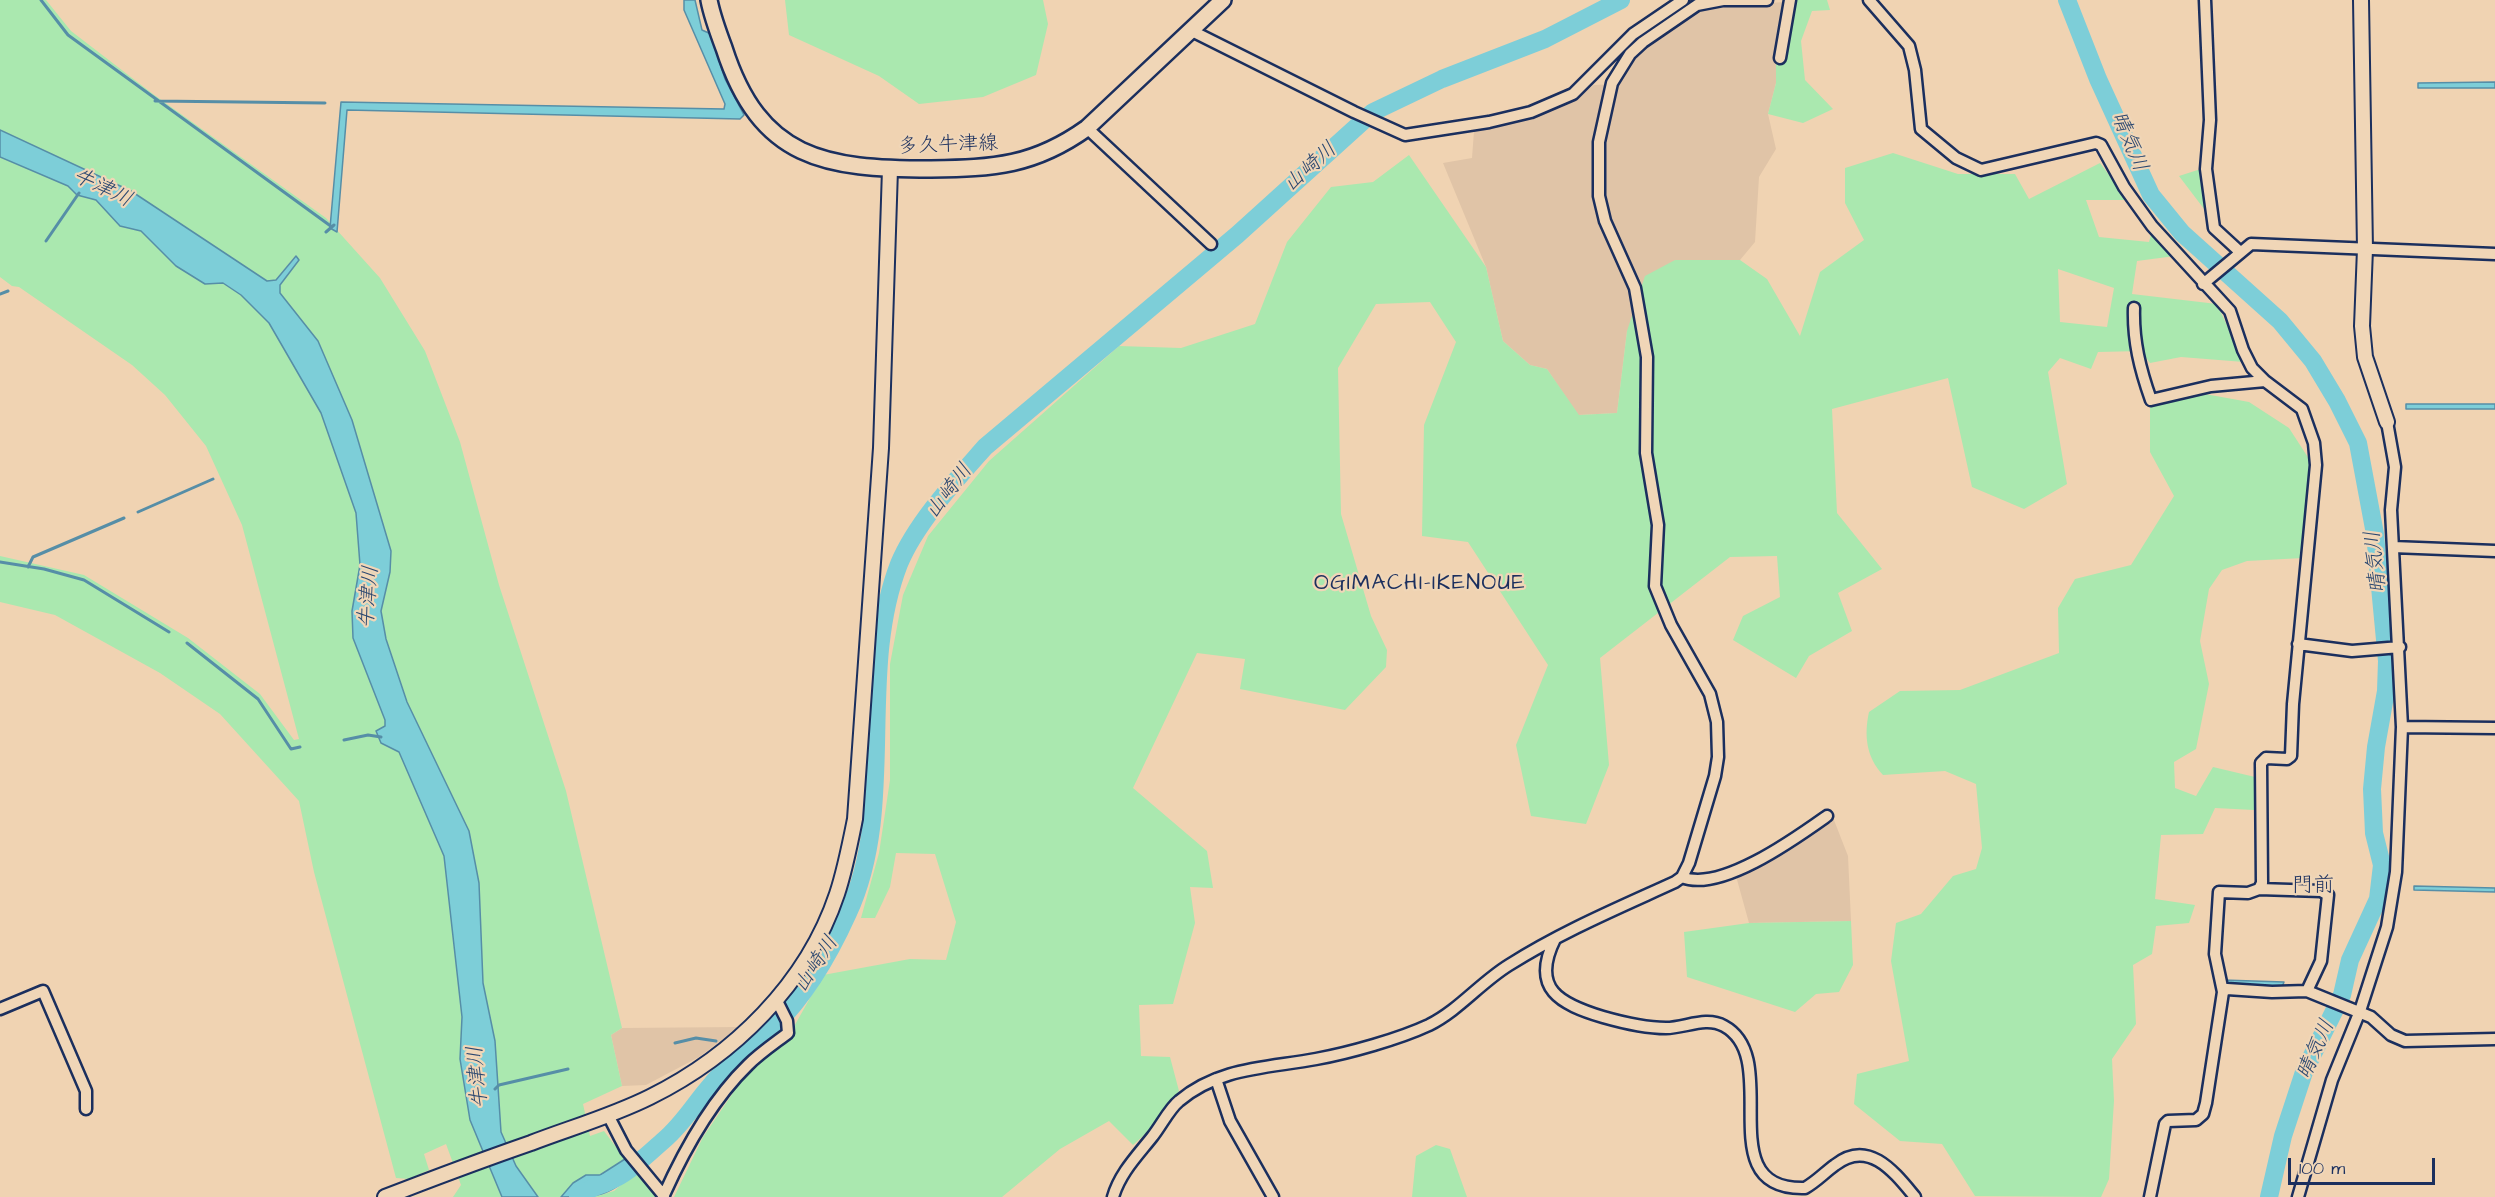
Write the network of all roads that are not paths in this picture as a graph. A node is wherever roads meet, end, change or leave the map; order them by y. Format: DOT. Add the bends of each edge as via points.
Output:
graph roads {
  1 [pos="709,0"];
  2 [pos="1222,0"];
  3 [pos="1683,0"];
  4 [pos="1723,0"];
  5 [pos="1767,0"];
  6 [pos="1790,0"];
  7 [pos="1869,0"];
  8 [pos="2205,0"];
  9 [pos="2361,0"];
  10 [pos="1192,31"];
  11 [pos="1780,58"];
  12 [pos="1087,128"];
  13 [pos="890,169"];
  14 [pos="1210,244"];
  15 [pos="2365,249"];
  16 [pos="2239,251"];
  17 [pos="2495,254"];
  18 [pos="2203,284"];
  19 [pos="2134,308"];
  20 [pos="2265,381"];
  21 [pos="2387,422"];
  22 [pos="2393,548"];
  23 [pos="2495,550"];
  24 [pos="2298,644"];
  25 [pos="2400,647"];
  26 [pos="2402,727"];
  27 [pos="2495,728"];
  28 [pos="1827,816"];
  29 [pos="1682,877"];
  30 [pos="2259,889"];
  31 [pos="1555,939"];
  32 [pos="2307,991"];
  33 [pos="2223,992"];
  34 [pos="779,1003"];
  35 [pos="0,1009"];
  36 [pos="2360,1011"];
  37 [pos="2495,1039"];
  38 [pos="1216,1079"];
  39 [pos="86,1109"];
  40 [pos="608,1115"];
  41 [pos="664,1196"];
  42 [pos="385,1197"];
  43 [pos="1113,1197"];
  44 [pos="1273,1197"];
  45 [pos="1915,1197"];
  46 [pos="2150,1197"];
  47 [pos="2298,1197"];
  1 -- 13 [label="main road, 多久牛津線" via="732,75 771,131 816,158"];
  2 -- 10 [label="main road, 多久牛津線"];
  3 -- 10 [label="street" via="1633,34 1583,87 1549,105 1489,122 1413,134 1398,133 1374,122"];
  4 -- 5 [label="street"];
  4 -- 29 [label="street" via="1685,11 1630,54 1612,83 1602,120 1598,158 1599,196 1605,221 1635,288 1647,357 1646,453 1658,525 1655,586 1671,625 1707,687 1717,722 1715,776 1693,853"];
  6 -- 11 [label="street"];
  7 -- 18 [label="street" via="1909,46 1921,129 1956,158 1981,170 2096,143 2102,145 2138,207"];
  8 -- 16 [label="street" via="2210,120 2206,169 2214,228"];
  9 -- 15 [label="street"];
  10 -- 12 [label="main road, 多久牛津線"];
  12 -- 13 [label="main road, 多久牛津線" via="1065,144 1011,165"];
  12 -- 14 [label="street"];
  13 -- 34 [label="street" via="880,471 855,819 846,863 820,933"];
  15 -- 16 [label="street" via="2252,244"];
  15 -- 17 [label="street"];
  15 -- 21 [label="street" via="2365,357"];
  16 -- 18 [label="street"];
  18 -- 20 [label="street" via="2230,312 2242,350"];
  19 -- 20 [label="street" via="2133,332 2151,400 2211,386"];
  20 -- 24 [label="street" via="2302,409 2314,443 2316,465"];
  21 -- 22 [label="street" via="2395,467"];
  22 -- 23 [label="street"];
  22 -- 25 [label="street"];
  24 -- 25 [label="street" via="2352,651"];
  24 -- 30 [label="street" via="2291,756 2266,758 2261,763"];
  25 -- 26 [label="street"];
  26 -- 27 [label="street"];
  26 -- 36 [label="street" via="2394,883 2387,927"];
  28 -- 29 [label="street" via="1804,833 1727,874 1699,881"];
  29 -- 31 [label="street" via="1588,919"];
  30 -- 32 [label="street" via="2328,894 2321,961"];
  30 -- 33 [label="street" via="2248,893 2219,892 2215,954"];
  31 -- 38 [label="street" via="1502,969 1452,1011 1426,1026 1330,1056 1261,1065"];
  31 -- 45 [label="street" via="1546,956 1546,976 1553,994 1571,1007 1653,1027 1719,1024 1738,1037 1748,1065 1754,1151 1758,1168 1766,1179 1777,1185 1805,1188 1844,1159 1863,1155 1883,1161"];
  32 -- 33 [label="street"];
  32 -- 36 [label="street"];
  33 -- 46 [label="street" via="2203,1114 2196,1120 2165,1124"];
  34 -- 40 [label="street" via="692,1073"];
  34 -- 41 [label="street" via="788,1021 788,1033 748,1065 723,1094 698,1131"];
  35 -- 39 [label="street" via="43,991 86,1091"];
  36 -- 37 [label="street" via="2405,1041"];
  36 -- 47 [label="street" via="2332,1080"];
  38 -- 43 [label="street" via="1178,1102 1130,1164"];
  38 -- 44 [label="street" via="1230,1121"];
  40 -- 41 [label="street" via="626,1150"];
  40 -- 42 [label="street"];
}
